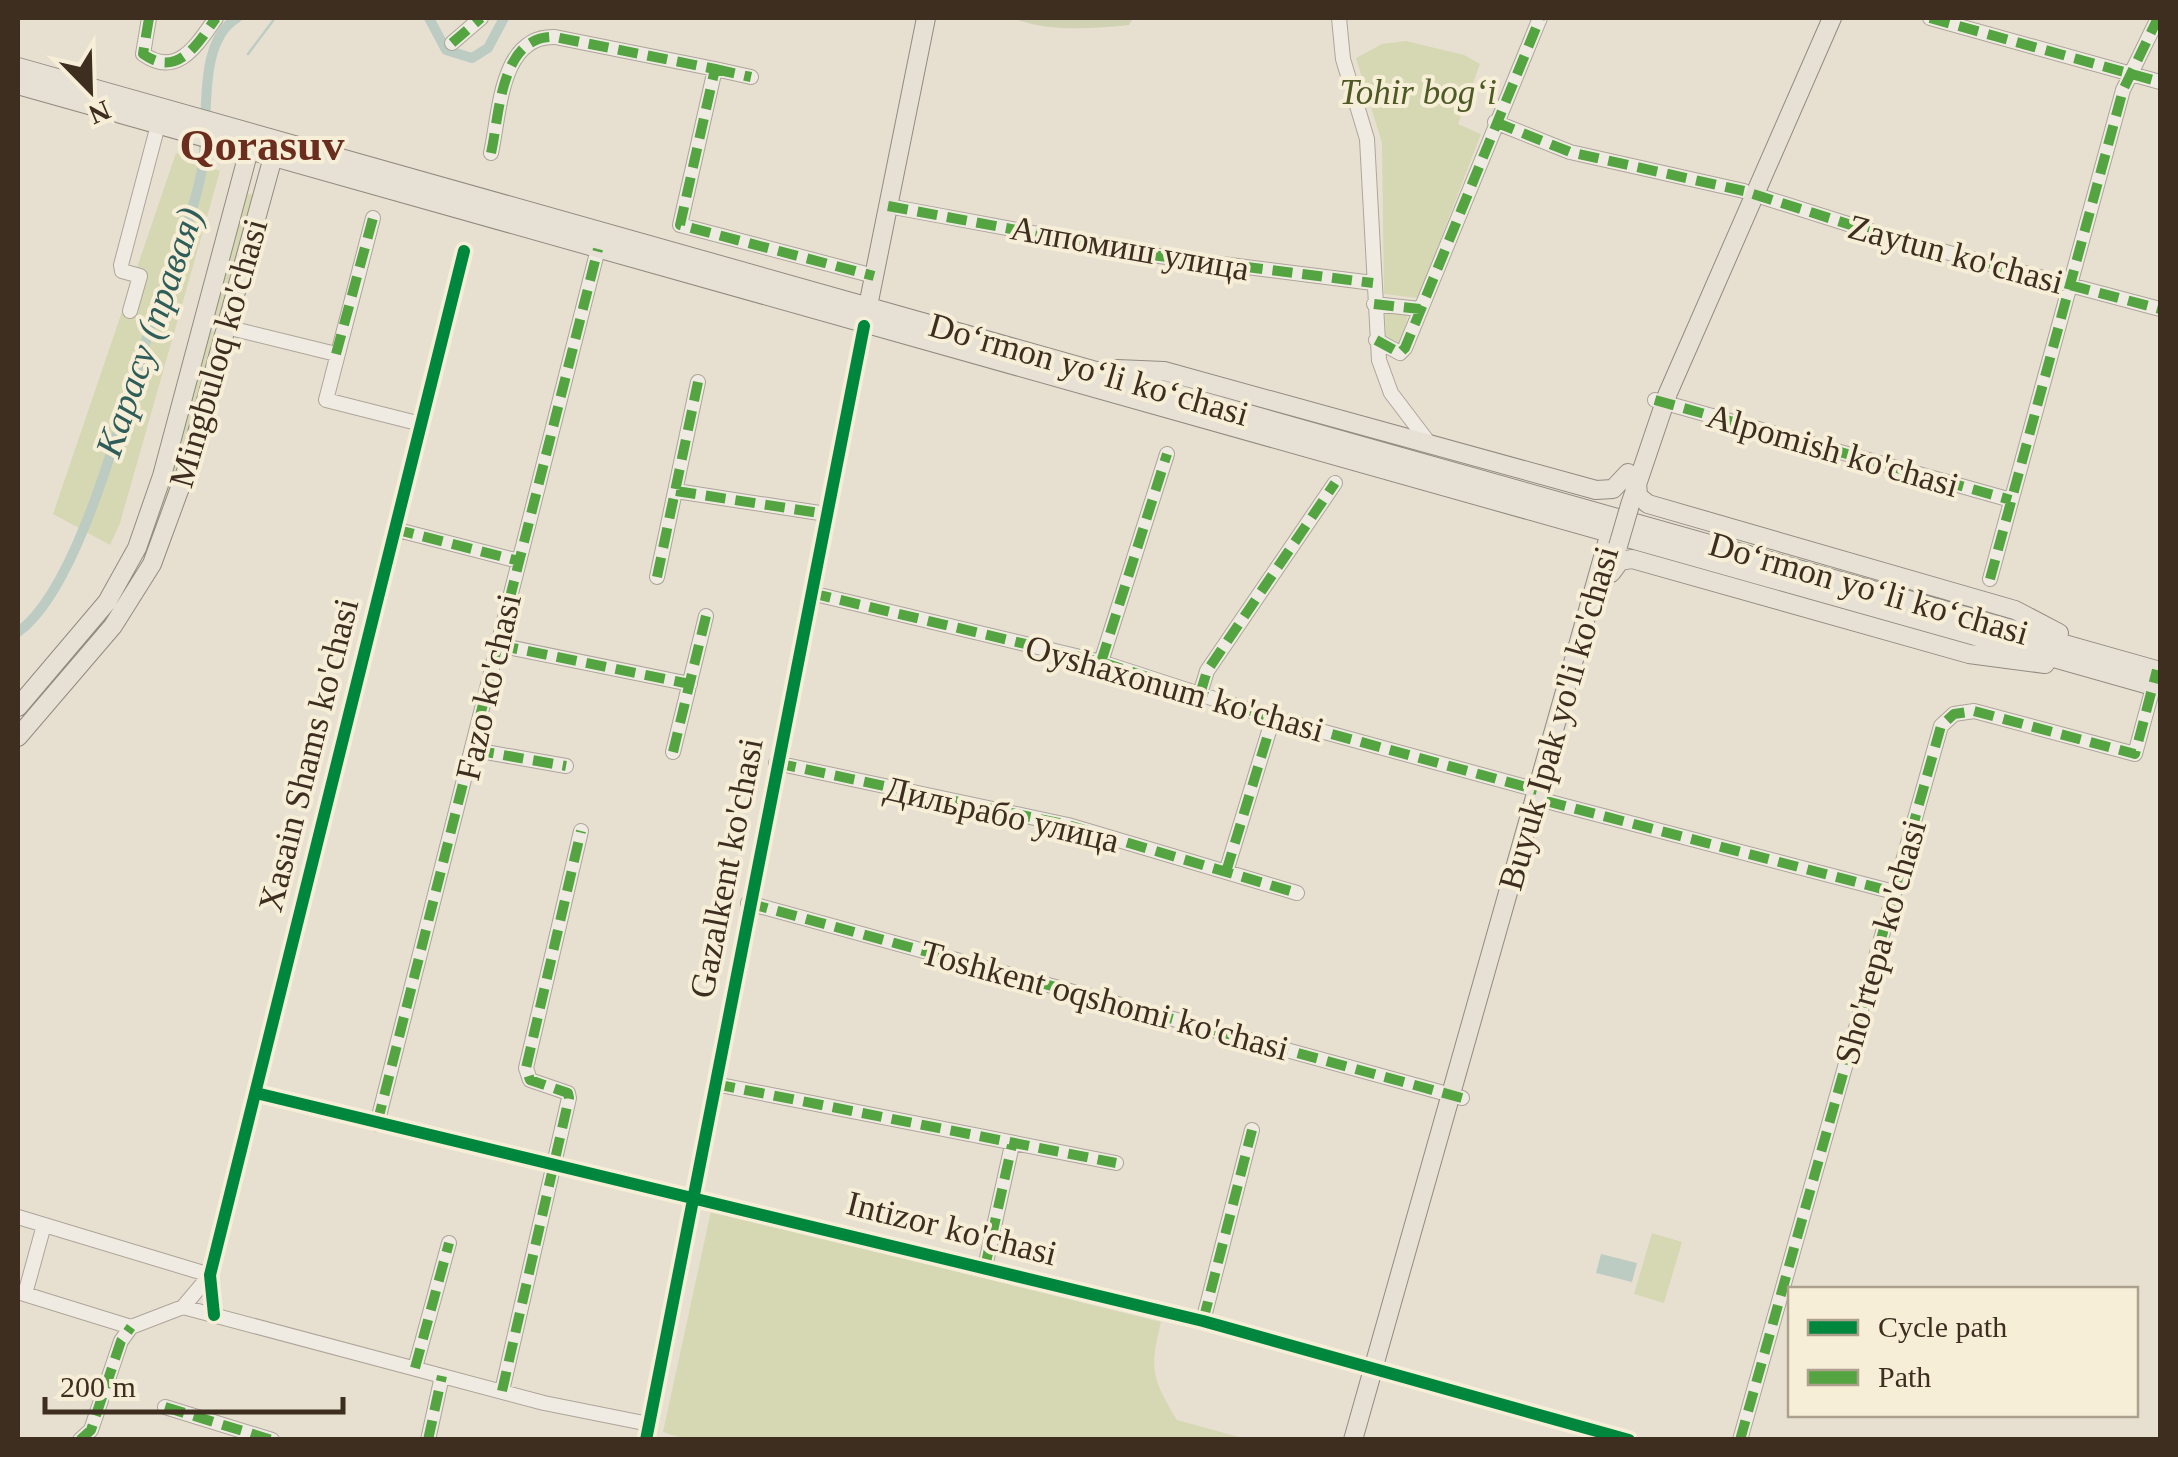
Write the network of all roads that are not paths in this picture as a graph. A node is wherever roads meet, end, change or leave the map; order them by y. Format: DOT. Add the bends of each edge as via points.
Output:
graph roads {
  1 [pos="149,18"];
  2 [pos="216,18"];
  3 [pos="481,18"];
  4 [pos="915,18"];
  5 [pos="926,18"];
  6 [pos="1339,18"];
  7 [pos="1540,18"];
  8 [pos="1820,18"];
  9 [pos="1832,18"];
  10 [pos="1930,18"];
  11 [pos="2158,18"];
  12 [pos="922,38"];
  13 [pos="452,43"];
  14 [pos="18,67"];
  15 [pos="715,69"];
  16 [pos="2130,74"];
  17 [pos="751,77"];
  18 [pos="2160,82"];
  19 [pos="18,85"];
  20 [pos="1495,122"];
  21 [pos="158,124"];
  22 [pos="191,125"];
  23 [pos="216,132"];
  24 [pos="265,136"];
  25 [pos="248,150"];
  26 [pos="490,153"];
  27 [pos="273,157"];
  28 [pos="1749,193"];
  29 [pos="888,206"];
  30 [pos="373,218"];
  31 [pos="598,248"];
  32 [pos="464,251"];
  33 [pos="874,276"];
  34 [pos="1372,283"];
  35 [pos="2072,285"];
  36 [pos="1374,304"];
  37 [pos="1420,309"];
  38 [pos="2160,309"];
  39 [pos="130,311"];
  40 [pos="865,317"];
  41 [pos="204,320"];
  42 [pos="226,326"];
  43 [pos="1376,340"];
  44 [pos="336,354"];
  45 [pos="1084,367"];
  46 [pos="698,382"];
  47 [pos="1394,398"];
  48 [pos="1660,401"];
  49 [pos="421,424"];
  50 [pos="1394,433"];
  51 [pos="1429,443"];
  52 [pos="1167,454"];
  53 [pos="1633,475"];
  54 [pos="1335,483"];
  55 [pos="676,491"];
  56 [pos="2011,500"];
  57 [pos="826,514"];
  58 [pos="394,529"];
  59 [pos="1613,545"];
  60 [pos="519,560"];
  61 [pos="129,564"];
  62 [pos="148,573"];
  63 [pos="1611,573"];
  64 [pos="656,576"];
  65 [pos="1990,579"];
  66 [pos="812,593"];
  67 [pos="706,616"];
  68 [pos="498,645"];
  69 [pos="2097,661"];
  70 [pos="1100,662"];
  71 [pos="2158,678"];
  72 [pos="690,684"];
  73 [pos="1200,694"];
  74 [pos="18,706"];
  75 [pos="35,718"];
  76 [pos="1272,718"];
  77 [pos="18,737"];
  78 [pos="474,750"];
  79 [pos="673,752"];
  80 [pos="776,763"];
  81 [pos="566,766"];
  82 [pos="1542,796"];
  83 [pos="581,831"];
  84 [pos="1226,872"];
  85 [pos="1296,892"];
  86 [pos="1894,892"];
  87 [pos="748,903"];
  88 [pos="715,1084"];
  89 [pos="256,1093"];
  90 [pos="1456,1097"];
  91 [pos="376,1124"];
  92 [pos="1252,1130"];
  93 [pos="1012,1145"];
  94 [pos="1116,1163"];
  95 [pos="553,1166"];
  96 [pos="694,1196"];
  97 [pos="18,1217"];
  98 [pos="44,1226"];
  99 [pos="449,1243"];
  100 [pos="985,1267"];
  101 [pos="210,1274"];
  102 [pos="21,1293"];
  103 [pos="183,1307"];
  104 [pos="214,1315"];
  105 [pos="1203,1321"];
  106 [pos="131,1327"];
  107 [pos="415,1368"];
  108 [pos="1379,1368"];
  109 [pos="442,1376"];
  110 [pos="502,1392"];
  111 [pos="165,1407"];
  112 [pos="648,1432"];
  113 [pos="80,1440"];
  114 [pos="272,1440"];
  115 [pos="428,1440"];
  116 [pos="1353,1440"];
  117 [pos="1365,1440"];
  118 [pos="1629,1440"];
  119 [pos="1740,1440"];
  1 -- 2 [label="street" via="144,54 166,62 188,56"];
  3 -- 13 [label="street"];
  4 -- 12 [label="street"];
  5 -- 12 [label="main road, Gazalkent ko'chasi"];
  6 -- 34 [label="street" via="1367,139"];
  7 -- 20 [label="street"];
  8 -- 28 [label="main road, Buyuk Ipak yo'li ko'chasi"];
  9 -- 28 [label="main road, Buyuk Ipak yo'li ko'chasi"];
  10 -- 16 [label="street"];
  11 -- 16 [label="street"];
  12 -- 29 [label="main road, Gazalkent ko'chasi"];
  14 -- 22 [label="main road, Do‘rmon yo‘li ko‘chasi"];
  15 -- 17 [label="street"];
  15 -- 26 [label="street" via="555,37 534,39 516,53"];
  15 -- 33 [label="street" via="680,226"];
  16 -- 18 [label="street"];
  16 -- 35 [label="street"];
  19 -- 21 [label="main road, Do‘rmon yo‘li ko‘chasi"];
  20 -- 28 [label="street, Zaytun ko'chasi" via="1570,152"];
  20 -- 37 [label="street"];
  21 -- 22 [label="main road, Do‘rmon yo‘li ko‘chasi"];
  21 -- 39 [label="street" via="121,266 140,276"];
  22 -- 23 [label="main road, Do‘rmon yo‘li ko‘chasi"];
  23 -- 24 [label="main road, Do‘rmon yo‘li ko‘chasi"];
  23 -- 25 [label="main road, Do‘rmon yo‘li ko‘chasi"];
  24 -- 25 [label="main road"];
  24 -- 27 [label="main road"];
  24 -- 40 [label="main road, Do‘rmon yo‘li ko‘chasi"];
  25 -- 27 [label="main road, Do‘rmon yo‘li ko‘chasi"];
  25 -- 41 [label="main road, Mingbuloq ko'chasi"];
  27 -- 31 [label="main road, Do‘rmon yo‘li ko‘chasi"];
  27 -- 42 [label="main road, Mingbuloq ko'chasi"];
  28 -- 35 [label="street, Zaytun ko'chasi"];
  28 -- 48 [label="main road, Buyuk Ipak yo'li ko'chasi"];
  29 -- 33 [label="main road, Gazalkent ko'chasi"];
  29 -- 34 [label="street, Алпомиш улица" via="1151,255"];
  30 -- 44 [label="street"];
  31 -- 40 [label="main road, Do‘rmon yo‘li ko‘chasi"];
  31 -- 60 [label="street, Fazo ko'chasi"];
  32 -- 49 [label="street, Xasain Shams ko'chasi"];
  33 -- 40 [label="main road, Gazalkent ko'chasi"];
  34 -- 36 [label="street"];
  35 -- 38 [label="street, Zaytun ko'chasi"];
  35 -- 56 [label="street"];
  36 -- 37 [label="street"];
  36 -- 43 [label="street"];
  37 -- 43 [label="street" via="1403,351"];
  40 -- 45 [label="main road, Do‘rmon yo‘li ko‘chasi"];
  40 -- 57 [label="street, Gazalkent ko'chasi"];
  40 -- 69 [label="main road, Do‘rmon yo‘li ko‘chasi"];
  41 -- 42 [label="main road"];
  41 -- 61 [label="main road, Mingbuloq ko'chasi" via="158,490"];
  42 -- 44 [label="street"];
  42 -- 62 [label="main road, Mingbuloq ko'chasi" via="184,481"];
  43 -- 47 [label="street"];
  44 -- 49 [label="street" via="326,400"];
  45 -- 50 [label="main road" via="1164,371"];
  45 -- 69 [label="main road, Do‘rmon yo‘li ko‘chasi"];
  46 -- 55 [label="street"];
  47 -- 50 [label="street"];
  47 -- 51 [label="street"];
  48 -- 53 [label="main road, Buyuk Ipak yo'li ko'chasi"];
  48 -- 56 [label="street, Alpomish ko'chasi"];
  49 -- 58 [label="street, Xasain Shams ko'chasi"];
  50 -- 51 [label="main road"];
  51 -- 53 [label="main road" via="1596,490"];
  52 -- 70 [label="street"];
  53 -- 59 [label="main road, Buyuk Ipak yo'li ko'chasi"];
  53 -- 69 [label="main road" via="1638,496 1648,504 2015,610"];
  54 -- 73 [label="street" via="1207,671"];
  55 -- 57 [label="street"];
  55 -- 64 [label="street"];
  56 -- 65 [label="street"];
  57 -- 66 [label="street, Gazalkent ko'chasi"];
  58 -- 60 [label="street"];
  58 -- 89 [label="street, Xasain Shams ko'chasi"];
  59 -- 63 [label="main road, Buyuk Ipak yo'li ko'chasi"];
  59 -- 82 [label="main road, Buyuk Ipak yo'li ko'chasi"];
  60 -- 68 [label="street, Fazo ko'chasi"];
  61 -- 62 [label="main road"];
  61 -- 74 [label="main road, Mingbuloq ko'chasi" via="76,643"];
  62 -- 75 [label="main road, Mingbuloq ko'chasi"];
  63 -- 69 [label="main road" via="1632,559 1969,654"];
  63 -- 82 [label="main road, Buyuk Ipak yo'li ko'chasi"];
  66 -- 70 [label="street, Oyshaxonum ko'chasi"];
  66 -- 80 [label="street, Gazalkent ko'chasi"];
  67 -- 72 [label="street"];
  68 -- 72 [label="street"];
  68 -- 78 [label="street, Fazo ko'chasi"];
  69 -- 71 [label="main road, Do‘rmon yo‘li ko‘chasi"];
  70 -- 73 [label="street, Oyshaxonum ko'chasi"];
  71 -- 86 [label="street, Sho'rtepa ko'chasi" via="2135,754 1974,711 1949,717 1939,732"];
  72 -- 79 [label="street"];
  73 -- 76 [label="street, Oyshaxonum ko'chasi"];
  74 -- 75 [label="main road"];
  75 -- 77 [label="main road, Mingbuloq ko'chasi"];
  76 -- 82 [label="street, Oyshaxonum ko'chasi"];
  76 -- 84 [label="street"];
  78 -- 81 [label="street"];
  78 -- 91 [label="street, Fazo ko'chasi"];
  80 -- 84 [label="street, Дильрабо улица" via="1068,825"];
  80 -- 87 [label="street, Gazalkent ko'chasi"];
  82 -- 86 [label="street, Oyshaxonum ko'chasi"];
  82 -- 90 [label="main road, Buyuk Ipak yo'li ko'chasi"];
  83 -- 95 [label="street" via="526,1068 530,1080 568,1093"];
  84 -- 85 [label="street, Дильрабо улица"];
  86 -- 119 [label="street, Sho'rtepa ko'chasi"];
  87 -- 88 [label="street, Gazalkent ko'chasi"];
  87 -- 90 [label="street, Toshkent oqshomi ko'chasi"];
  88 -- 93 [label="street"];
  88 -- 96 [label="street, Gazalkent ko'chasi"];
  89 -- 91 [label="street, Intizor ko'chasi"];
  89 -- 101 [label="street, Xasain Shams ko'chasi"];
  90 -- 108 [label="main road, Buyuk Ipak yo'li ko'chasi"];
  91 -- 95 [label="street, Intizor ko'chasi"];
  92 -- 105 [label="street"];
  93 -- 94 [label="street"];
  93 -- 100 [label="street"];
  95 -- 96 [label="street, Intizor ko'chasi"];
  95 -- 110 [label="street"];
  96 -- 100 [label="street, Intizor ko'chasi"];
  96 -- 112 [label="street, Gazalkent ko'chasi"];
  97 -- 98 [label="street"];
  98 -- 101 [label="street"];
  98 -- 102 [label="street"];
  99 -- 107 [label="street"];
  100 -- 105 [label="street, Intizor ko'chasi"];
  101 -- 103 [label="street"];
  101 -- 104 [label="street"];
  102 -- 106 [label="street"];
  103 -- 104 [label="street"];
  103 -- 106 [label="street"];
  104 -- 107 [label="street"];
  105 -- 108 [label="street, Intizor ko'chasi"];
  106 -- 113 [label="street" via="91,1430"];
  107 -- 109 [label="street"];
  108 -- 116 [label="main road, Buyuk Ipak yo'li ko'chasi"];
  108 -- 117 [label="main road, Buyuk Ipak yo'li ko'chasi"];
  108 -- 118 [label="street, Intizor ko'chasi"];
  109 -- 110 [label="street"];
  109 -- 115 [label="street"];
  110 -- 112 [label="street"];
  111 -- 114 [label="street"];
}
